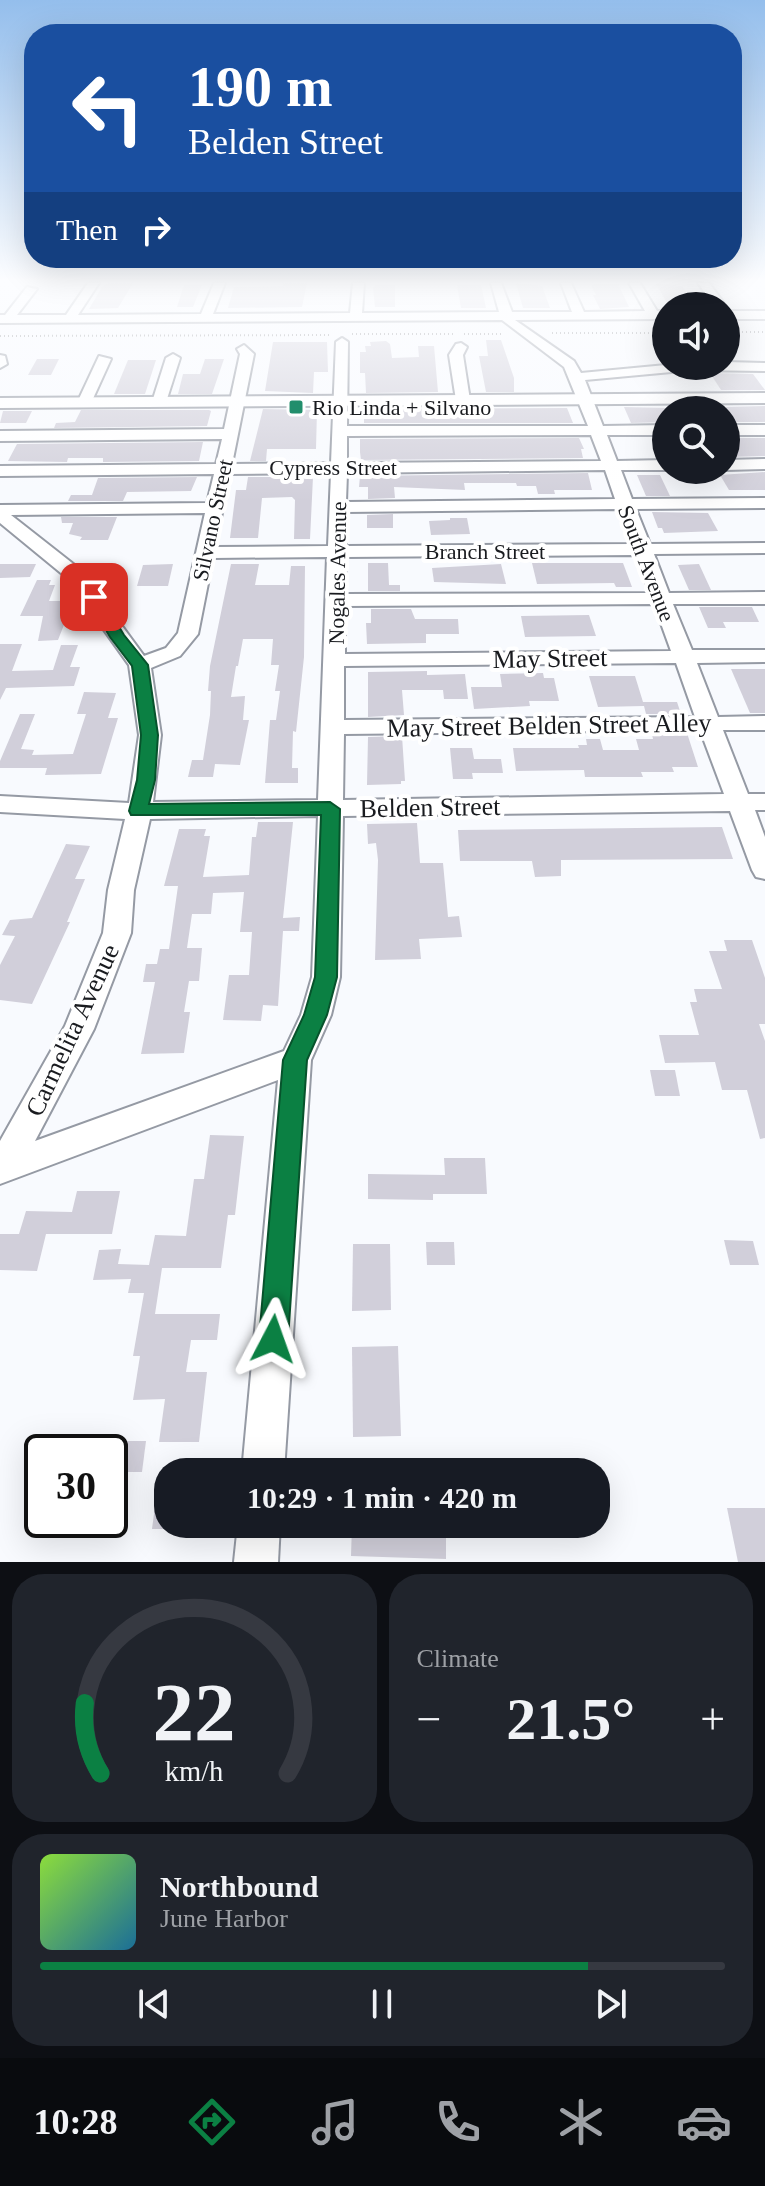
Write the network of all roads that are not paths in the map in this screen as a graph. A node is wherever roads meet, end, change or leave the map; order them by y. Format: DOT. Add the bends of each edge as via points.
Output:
graph roads {
  1 [pos="247,356"];
  2 [pos="337,356"];
  3 [pos="456,356"];
  4 [pos="557,356"];
  5 [pos="173,358"];
  6 [pos="104,359"];
  7 [pos="765,367"];
  8 [pos="577,377"];
  9 [pos="765,398"];
  10 [pos="584,399"];
  11 [pos="463,400"];
  12 [pos="341,401"];
  13 [pos="159,402"];
  14 [pos="236,402"];
  15 [pos="0,403"];
  16 [pos="84,403"];
  17 [pos="652,430"];
  18 [pos="740,430"];
  19 [pos="765,430"];
  20 [pos="340,431"];
  21 [pos="596,431"];
  22 [pos="229,434"];
  23 [pos="0,436"];
  24 [pos="765,464"];
  25 [pos="610,465"];
  26 [pos="652,465"];
  27 [pos="740,465"];
  28 [pos="339,467"];
  29 [pos="222,468"];
  30 [pos="0,471"];
  31 [pos="625,503"];
  32 [pos="765,503"];
  33 [pos="338,507"];
  34 [pos="214,508"];
  35 [pos="0,513"];
  36 [pos="765,548"];
  37 [pos="642,549"];
  38 [pos="337,552"];
  39 [pos="205,553"];
  40 [pos="765,598"];
  41 [pos="335,600"];
  42 [pos="661,600"];
  43 [pos="765,656"];
  44 [pos="683,657"];
  45 [pos="334,660"];
  46 [pos="140,665"];
  47 [pos="709,723"];
  48 [pos="765,723"];
  49 [pos="333,727"];
  50 [pos="765,802"];
  51 [pos="739,803"];
  52 [pos="0,804"];
  53 [pos="330,809"];
  54 [pos="138,811"];
  55 [pos="765,870"];
  56 [pos="295,1060"];
  57 [pos="2,1169"];
  58 [pos="264,1458"];
  59 [pos="258,1538"];
  60 [pos="256,1562"];
  1 -- 14 [label="street, Silvano Street"];
  2 -- 12 [label="street, Nogales Avenue" via="334,380"];
  3 -- 11 [label="street"];
  4 -- 8 [label="street, South Avenue"];
  5 -- 13 [label="street"];
  6 -- 16 [label="street"];
  7 -- 8 [label="street" via="693,366"];
  8 -- 10 [label="street, South Avenue"];
  9 -- 10 [label="main road"];
  10 -- 11 [label="main road"];
  10 -- 21 [label="street, South Avenue"];
  11 -- 12 [label="main road"];
  12 -- 14 [label="main road"];
  12 -- 20 [label="street, Nogales Avenue"];
  13 -- 14 [label="main road"];
  13 -- 16 [label="main road"];
  14 -- 22 [label="street, Silvano Street"];
  15 -- 16 [label="main road"];
  17 -- 21 [label="street"];
  18 -- 19 [label="street"];
  20 -- 21 [label="street"];
  20 -- 28 [label="street, Nogales Avenue"];
  21 -- 25 [label="street, South Avenue"];
  22 -- 23 [label="street"];
  22 -- 29 [label="street, Silvano Street"];
  24 -- 27 [label="street"];
  25 -- 26 [label="street, Cypress Street"];
  25 -- 28 [label="street, Cypress Street"];
  25 -- 31 [label="street, South Avenue"];
  28 -- 29 [label="street, Cypress Street"];
  28 -- 33 [label="street, Nogales Avenue"];
  29 -- 30 [label="street, Cypress Street"];
  29 -- 34 [label="street, Silvano Street"];
  31 -- 32 [label="street"];
  31 -- 33 [label="street"];
  31 -- 37 [label="street, South Avenue"];
  33 -- 38 [label="street, Nogales Avenue"];
  34 -- 35 [label="street"];
  34 -- 39 [label="street, Silvano Street"];
  35 -- 46 [label="street, Carmelita Avenue" via="74,574"];
  36 -- 37 [label="street, Branch Street"];
  37 -- 38 [label="street, Branch Street"];
  37 -- 42 [label="street, South Avenue"];
  38 -- 39 [label="street, Branch Street"];
  38 -- 41 [label="street, Nogales Avenue"];
  39 -- 46 [label="street, Silvano Street" via="188,634 173,652"];
  40 -- 42 [label="street"];
  41 -- 42 [label="street"];
  41 -- 45 [label="street, Nogales Avenue"];
  42 -- 44 [label="street, South Avenue"];
  43 -- 44 [label="street, May Street"];
  44 -- 45 [label="street, May Street"];
  44 -- 47 [label="street, South Avenue"];
  45 -- 49 [label="street, Nogales Avenue"];
  46 -- 54 [label="street, Carmelita Avenue" via="150,735"];
  47 -- 48 [label="street, May Street Belden Street Alley"];
  47 -- 49 [label="street, May Street Belden Street Alley"];
  47 -- 51 [label="street, South Avenue"];
  49 -- 53 [label="street, Nogales Avenue"];
  50 -- 51 [label="street, Belden Street"];
  51 -- 53 [label="street, Belden Street"];
  51 -- 55 [label="street, South Avenue"];
  52 -- 54 [label="street, Belden Street"];
  53 -- 54 [label="street, Belden Street"];
  53 -- 56 [label="street, Nogales Avenue" via="326,977"];
  54 -- 57 [label="street, Carmelita Avenue" via="117,933 100,980"];
  56 -- 57 [label="street"];
  56 -- 58 [label="street"];
  59 -- 60 [label="street"];
}
